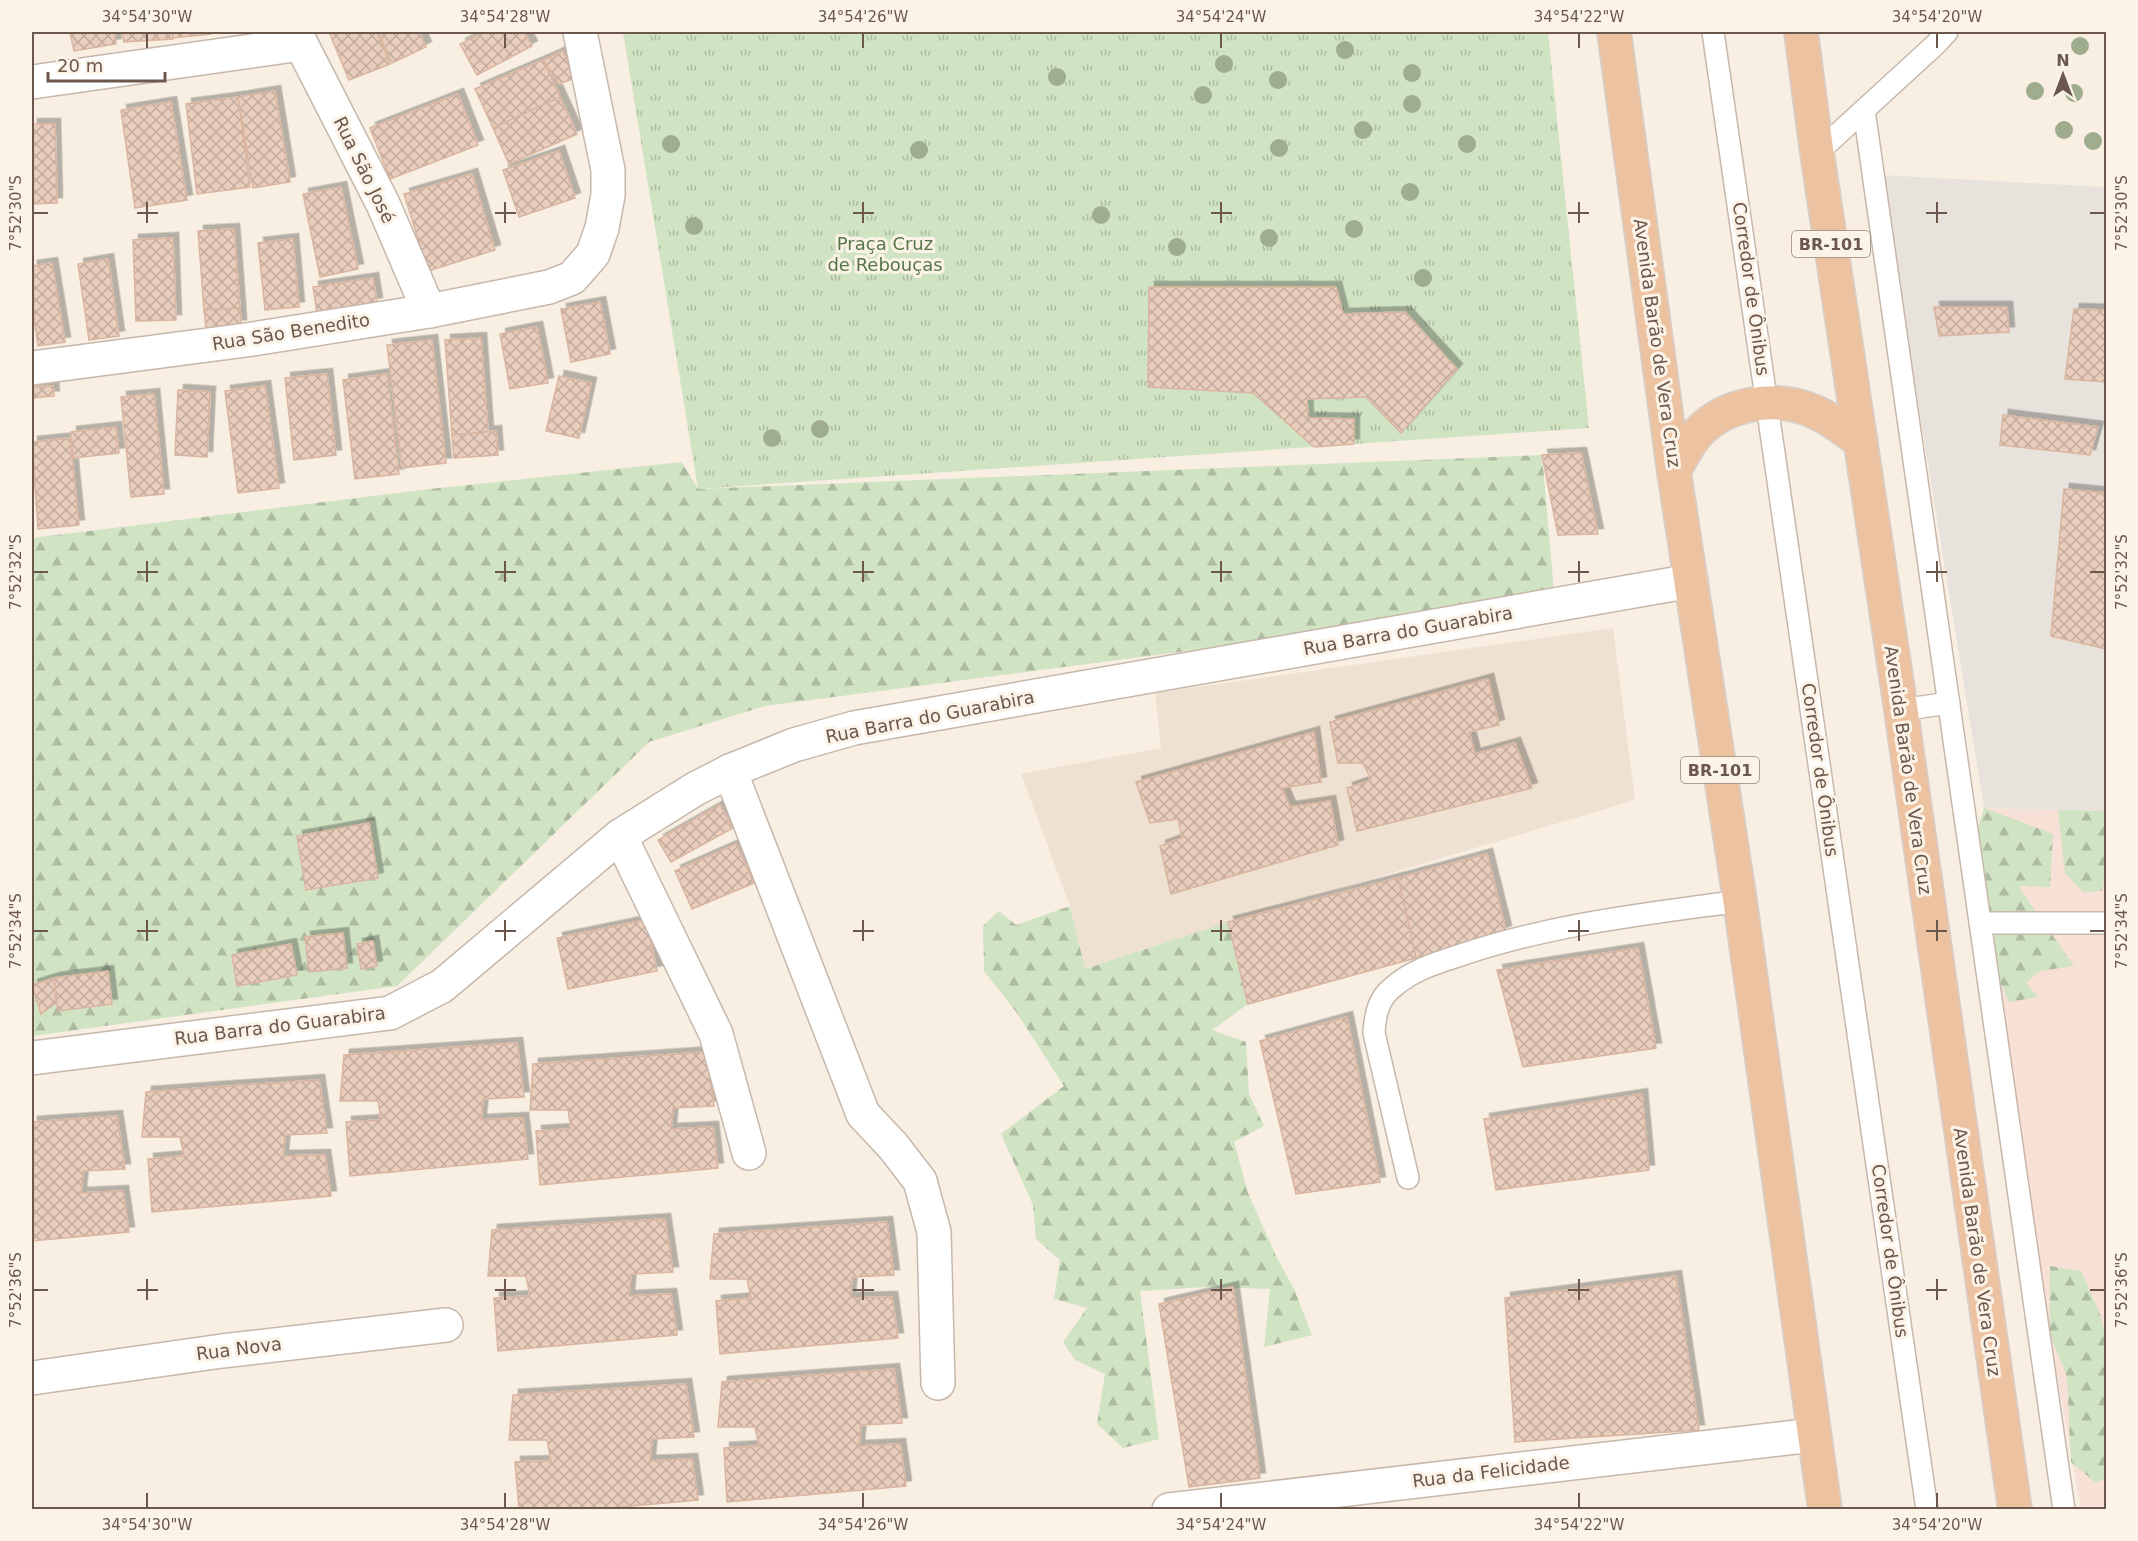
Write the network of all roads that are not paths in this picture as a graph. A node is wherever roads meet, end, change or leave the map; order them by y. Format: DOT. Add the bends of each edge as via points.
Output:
graph roads {
  1 [pos="580,32"];
  2 [pos="1614,32"];
  3 [pos="1713,32"];
  4 [pos="1801,32"];
  5 [pos="1947,32"];
  6 [pos="298,38"];
  7 [pos="32,82"];
  8 [pos="1864,110"];
  9 [pos="1817,153"];
  10 [pos="429,311"];
  11 [pos="32,368"];
  12 [pos="1767,402"];
  13 [pos="1861,442"];
  14 [pos="1674,472"];
  15 [pos="1691,581"];
  16 [pos="1949,703"];
  17 [pos="1900,710"];
  18 [pos="730,771"];
  19 [pos="620,836"];
  20 [pos="1740,901"];
  21 [pos="1980,923"];
  22 [pos="2106,923"];
  23 [pos="32,1058"];
  24 [pos="749,1153"];
  25 [pos="1408,1178"];
  26 [pos="447,1325"];
  27 [pos="32,1378"];
  28 [pos="938,1383"];
  29 [pos="1813,1435"];
  30 [pos="1169,1509"];
  31 [pos="1825,1509"];
  32 [pos="1927,1509"];
  33 [pos="2015,1509"];
  34 [pos="2064,1509"];
  1 -- 10 [label="street, Rua São Benedito" via="608,170 608,195 593,254 572,278 549,286"];
  2 -- 14 [label="highway, Avenida Barão de Vera Cruz / BR-101"];
  3 -- 12 [label="lane, Corredor de Ônibus"];
  4 -- 9 [label="highway, Avenida Barão de Vera Cruz / BR-101"];
  5 -- 8 [label="lane"];
  6 -- 7 [label="street"];
  6 -- 10 [label="street, Rua São José" via="383,204"];
  8 -- 9 [label="lane"];
  8 -- 16 [label="lane"];
  9 -- 13 [label="highway, Avenida Barão de Vera Cruz / BR-101"];
  10 -- 11 [label="street, Rua São Benedito"];
  12 -- 13 [label="highway" via="1813,411"];
  12 -- 14 [label="highway" via="1718,416 1698,433"];
  12 -- 32 [label="lane, Corredor de Ônibus"];
  13 -- 17 [label="highway, Avenida Barão de Vera Cruz / BR-101"];
  14 -- 15 [label="highway, Avenida Barão de Vera Cruz / BR-101"];
  15 -- 18 [label="street, Rua Barra do Guarabira" via="854,729 794,745"];
  15 -- 20 [label="highway, Avenida Barão de Vera Cruz / BR-101"];
  16 -- 17 [label="lane"];
  16 -- 21 [label="lane"];
  17 -- 33 [label="highway, Avenida Barão de Vera Cruz / BR-101"];
  18 -- 19 [label="street, Rua Barra do Guarabira"];
  18 -- 28 [label="street" via="863,1114 920,1181 934,1232"];
  19 -- 23 [label="street, Rua Barra do Guarabira" via="442,986 390,1013"];
  19 -- 24 [label="street" via="716,1034"];
  20 -- 25 [label="lane" via="1584,923 1492,944 1418,969 1390,989 1376,1011 1374,1033"];
  20 -- 29 [label="highway, Avenida Barão de Vera Cruz / BR-101"];
  21 -- 22 [label="lane"];
  21 -- 34 [label="lane"];
  26 -- 27 [label="street, Rua Nova"];
  29 -- 30 [label="street, Rua da Felicidade"];
  29 -- 31 [label="highway, Avenida Barão de Vera Cruz / BR-101"];
}
